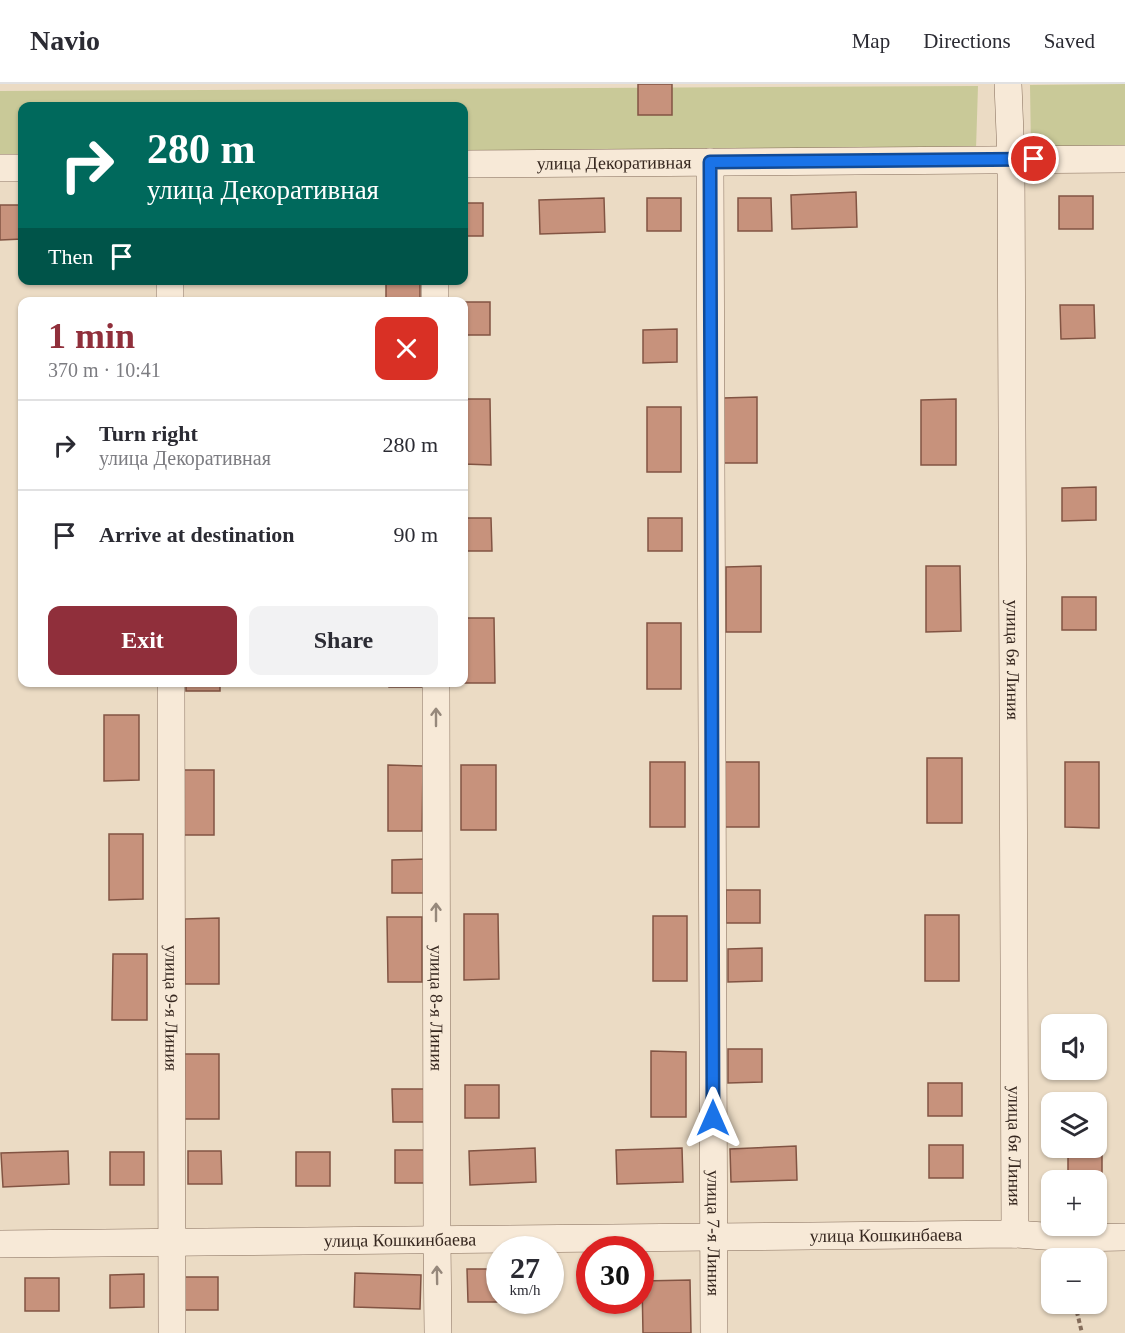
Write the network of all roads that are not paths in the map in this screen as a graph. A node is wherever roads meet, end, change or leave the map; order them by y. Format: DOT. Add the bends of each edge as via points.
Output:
graph roads {
  1 [pos="1008,84"];
  2 [pos="1011,159"];
  3 [pos="1125,159"];
  4 [pos="710,162"];
  5 [pos="468,164"];
  6 [pos="0,168"];
  7 [pos="18,168"];
  8 [pos="171,687"];
  9 [pos="436,687"];
  10 [pos="1015,1234"];
  11 [pos="713,1237"];
  12 [pos="1125,1237"];
  13 [pos="437,1240"];
  14 [pos="172,1242"];
  15 [pos="0,1244"];
  16 [pos="172,1333"];
  17 [pos="438,1333"];
  18 [pos="714,1333"];
  1 -- 2 [label="street, улица 6я Линия"];
  2 -- 3 [label="street, улица Декоративная"];
  2 -- 4 [label="street, улица Декоративная"];
  2 -- 10 [label="street, улица 6я Линия"];
  4 -- 5 [label="street, улица Декоративная"];
  4 -- 11 [label="street, улица 7-я Линия"];
  6 -- 7 [label="street"];
  8 -- 14 [label="street, улица 9-я Линия"];
  13 -- 9 [label="street, улица 8-я Линия, one-way"];
  10 -- 11 [label="street, улица Кошкинбаева"];
  10 -- 12 [label="street, улица Кошкинбаева"];
  11 -- 13 [label="street, улица Кошкинбаева"];
  11 -- 18 [label="street, улица 7-я Линия"];
  13 -- 14 [label="street, улица Кошкинбаева"];
  17 -- 13 [label="street, улица 8-я Линия, one-way"];
  14 -- 15 [label="street, улица Кошкинбаева"];
  14 -- 16 [label="street, улица 9-я Линия"];
}
